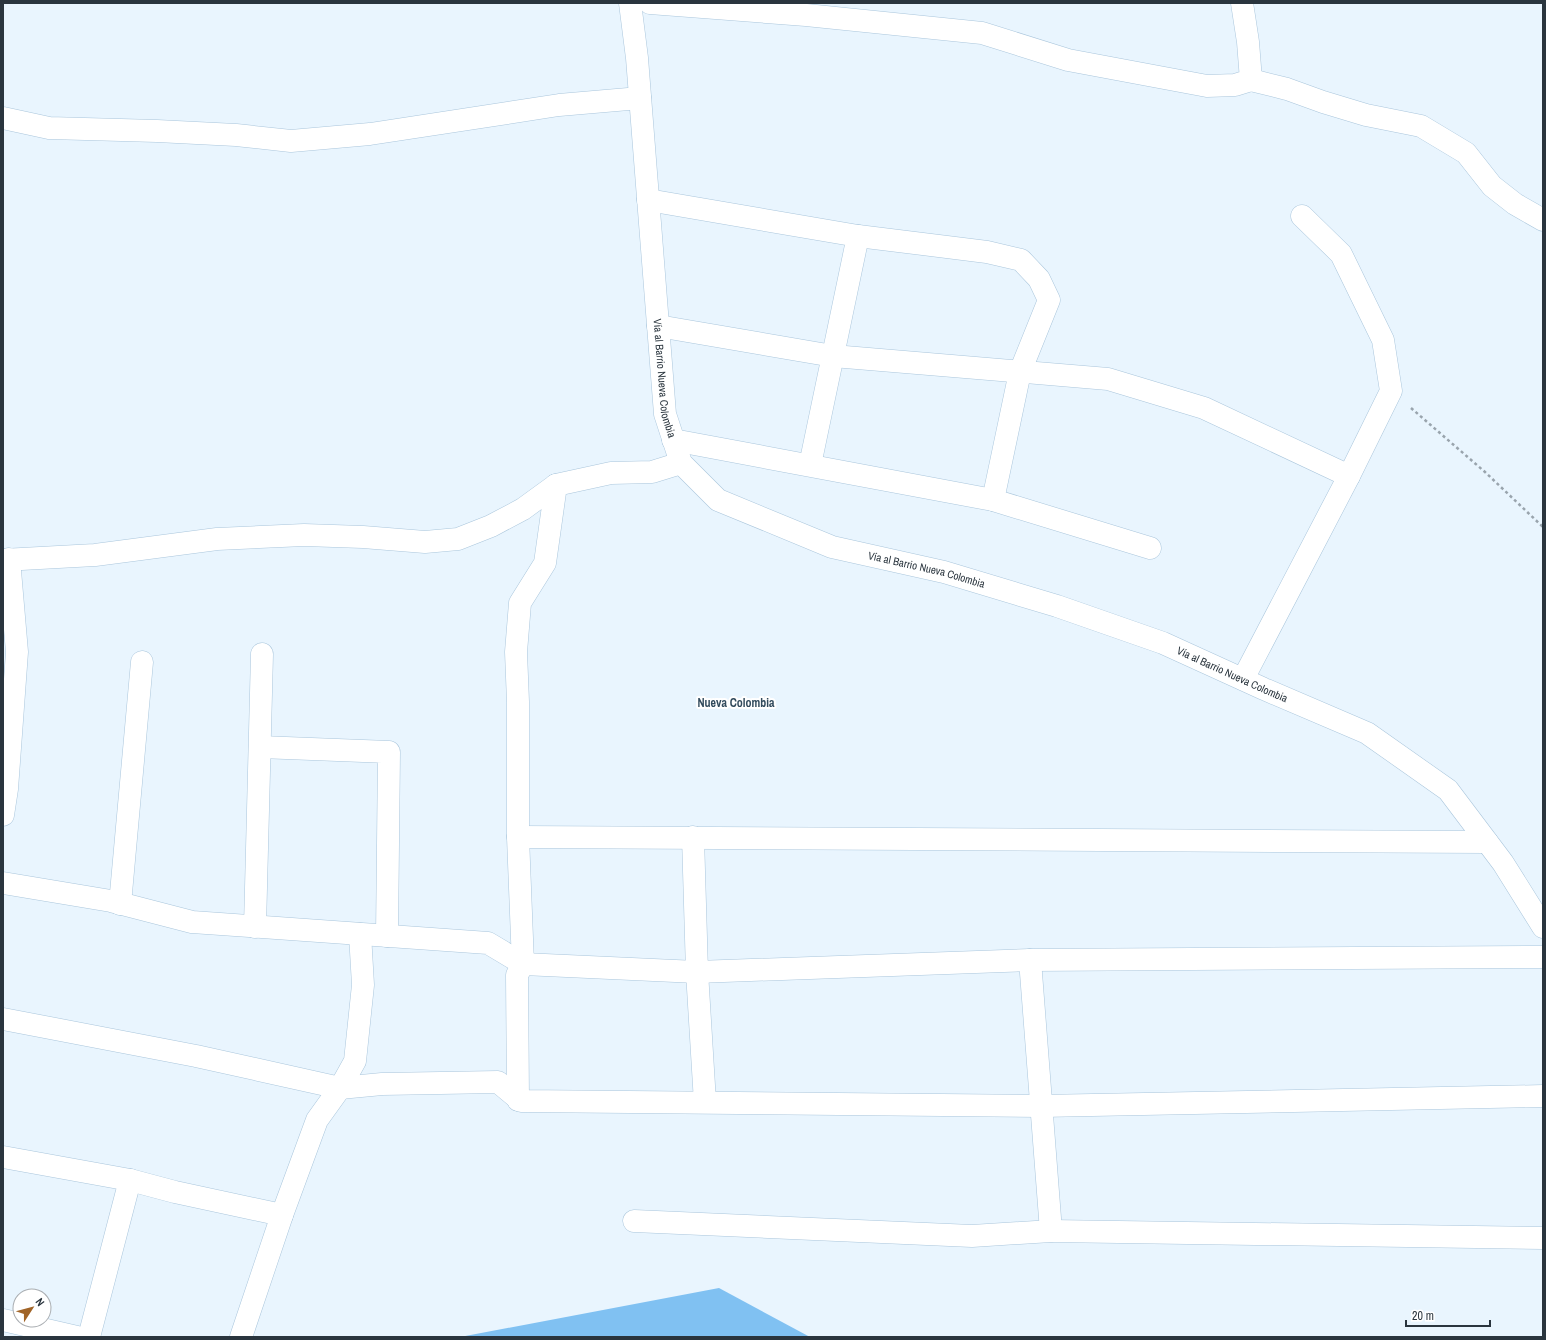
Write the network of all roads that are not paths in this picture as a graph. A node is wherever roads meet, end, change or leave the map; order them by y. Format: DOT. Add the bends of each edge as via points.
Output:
graph roads {
  1 [pos="630,3"];
  2 [pos="650,3"];
  3 [pos="1242,3"];
  4 [pos="1251,80"];
  5 [pos="640,98"];
  6 [pos="3,118"];
  7 [pos="648,200"];
  8 [pos="1302,216"];
  9 [pos="1543,220"];
  10 [pos="858,236"];
  11 [pos="658,326"];
  12 [pos="833,356"];
  13 [pos="1020,372"];
  14 [pos="673,440"];
  15 [pos="681,463"];
  16 [pos="810,465"];
  17 [pos="1349,476"];
  18 [pos="556,484"];
  19 [pos="993,500"];
  20 [pos="1150,548"];
  21 [pos="6,559"];
  22 [pos="262,654"];
  23 [pos="142,662"];
  24 [pos="1243,679"];
  25 [pos="260,747"];
  26 [pos="3,815"];
  27 [pos="518,837"];
  28 [pos="692,837"];
  29 [pos="1487,842"];
  30 [pos="3,883"];
  31 [pos="120,904"];
  32 [pos="255,927"];
  33 [pos="1543,927"];
  34 [pos="360,934"];
  35 [pos="387,936"];
  36 [pos="1543,957"];
  37 [pos="1030,960"];
  38 [pos="523,964"];
  39 [pos="697,972"];
  40 [pos="3,1019"];
  41 [pos="340,1088"];
  42 [pos="1543,1096"];
  43 [pos="518,1100"];
  44 [pos="705,1102"];
  45 [pos="1041,1106"];
  46 [pos="3,1157"];
  47 [pos="130,1180"];
  48 [pos="282,1215"];
  49 [pos="634,1221"];
  50 [pos="1051,1231"];
  51 [pos="1543,1238"];
  52 [pos="3,1320"];
  53 [pos="78,1337"];
  54 [pos="89,1337"];
  55 [pos="241,1337"];
  1 -- 5 [label="street, Vía al Barrio Nueva Colombia"];
  2 -- 4 [label="street" via="806,15 982,33 1068,60 1207,86 1235,85"];
  3 -- 4 [label="street"];
  4 -- 9 [label="street" via="1366,115 1421,126 1466,153 1492,186 1515,204"];
  5 -- 6 [label="street" via="559,105 370,134 291,140 236,135 49,128"];
  5 -- 7 [label="street, Vía al Barrio Nueva Colombia"];
  7 -- 10 [label="street"];
  7 -- 11 [label="street, Vía al Barrio Nueva Colombia"];
  8 -- 17 [label="street" via="1341,254 1383,340 1391,391"];
  10 -- 12 [label="street"];
  10 -- 13 [label="street" via="987,252 1021,260 1039,279 1049,300"];
  11 -- 12 [label="street"];
  11 -- 14 [label="street, Vía al Barrio Nueva Colombia" via="665,414"];
  12 -- 13 [label="street"];
  12 -- 16 [label="street"];
  13 -- 17 [label="street" via="1108,379 1204,408"];
  13 -- 19 [label="street"];
  14 -- 15 [label="street, Vía al Barrio Nueva Colombia"];
  14 -- 16 [label="street"];
  15 -- 18 [label="street" via="652,472 611,473"];
  15 -- 24 [label="street, Vía al Barrio Nueva Colombia" via="718,500 832,547 944,572 1057,606 1164,643"];
  16 -- 19 [label="street"];
  17 -- 24 [label="street"];
  18 -- 21 [label="street" via="523,509 491,526 458,539 425,542 304,535 217,539 94,555"];
  18 -- 27 [label="street" via="545,563 520,603 516,652"];
  19 -- 20 [label="street"];
  21 -- 26 [label="street" via="17,652"];
  22 -- 25 [label="street"];
  23 -- 31 [label="street"];
  24 -- 29 [label="street, Vía al Barrio Nueva Colombia" via="1367,733 1448,790"];
  25 -- 32 [label="street"];
  25 -- 35 [label="street" via="389,752"];
  27 -- 28 [label="street"];
  27 -- 38 [label="street"];
  28 -- 29 [label="street"];
  28 -- 39 [label="street"];
  29 -- 33 [label="street, Vía al Barrio Nueva Colombia"];
  30 -- 31 [label="street"];
  31 -- 32 [label="street" via="192,922"];
  32 -- 34 [label="street"];
  34 -- 35 [label="street"];
  34 -- 41 [label="street" via="363,985 354,1061"];
  35 -- 38 [label="street" via="488,944"];
  36 -- 37 [label="street"];
  37 -- 39 [label="street"];
  37 -- 45 [label="street"];
  38 -- 39 [label="street"];
  38 -- 43 [label="street" via="517,975"];
  39 -- 44 [label="street"];
  40 -- 41 [label="street" via="196,1056"];
  41 -- 43 [label="street" via="382,1084 498,1082"];
  41 -- 48 [label="street" via="317,1120"];
  42 -- 45 [label="street"];
  43 -- 44 [label="street"];
  44 -- 45 [label="street"];
  45 -- 50 [label="street"];
  46 -- 47 [label="street"];
  47 -- 48 [label="street"];
  47 -- 54 [label="street"];
  48 -- 55 [label="street"];
  49 -- 50 [label="street" via="972,1236"];
  50 -- 51 [label="street"];
  52 -- 53 [label="street"];
}
